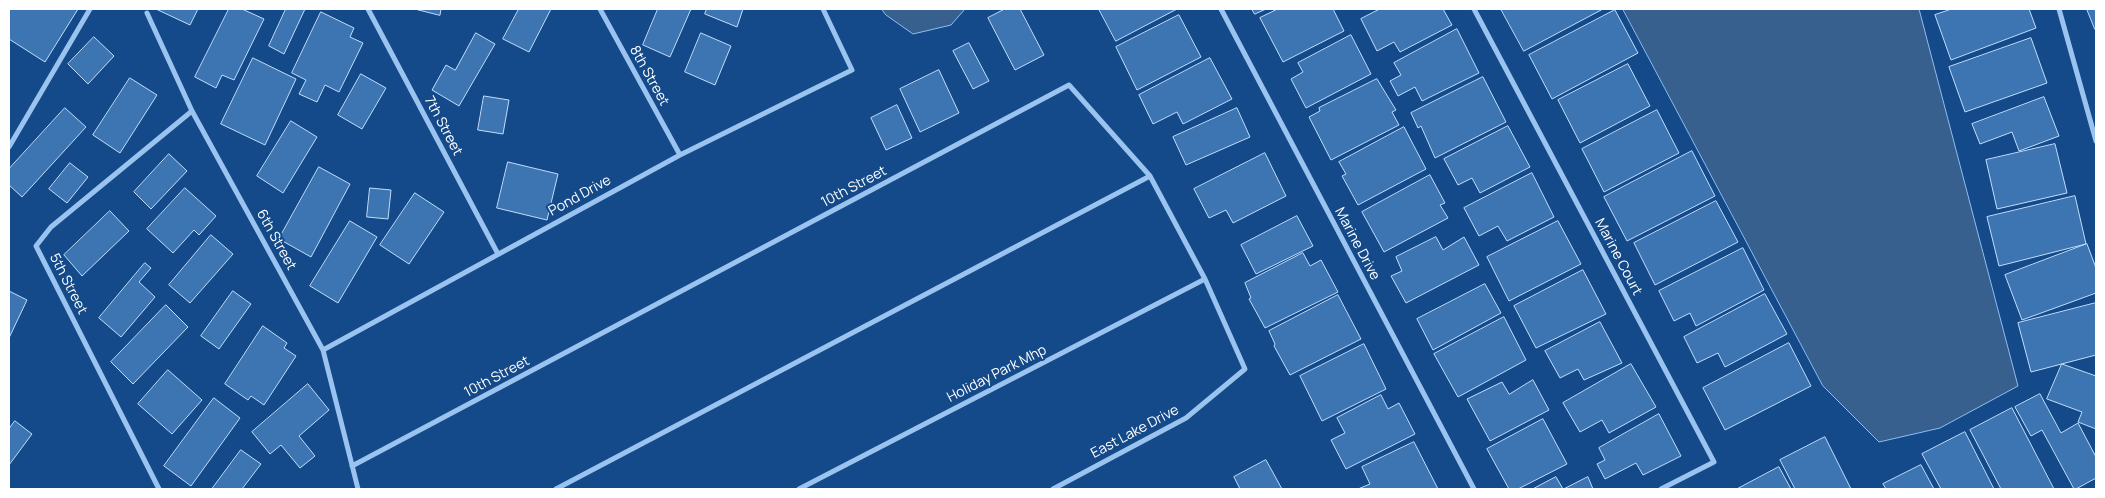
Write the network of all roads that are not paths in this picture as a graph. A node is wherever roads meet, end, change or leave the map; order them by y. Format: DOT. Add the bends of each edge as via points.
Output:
graph roads {
  1 [pos="90,9"];
  2 [pos="368,9"];
  3 [pos="600,9"];
  4 [pos="822,9"];
  5 [pos="1221,9"];
  6 [pos="1474,9"];
  7 [pos="2059,9"];
  8 [pos="147,13"];
  9 [pos="192,111"];
  10 [pos="2096,140"];
  11 [pos="9,147"];
  12 [pos="680,154"];
  13 [pos="1150,176"];
  14 [pos="498,254"];
  15 [pos="1206,280"];
  16 [pos="324,350"];
  17 [pos="1245,369"];
  18 [pos="352,466"];
  19 [pos="358,488"];
  20 [pos="158,489"];
  21 [pos="556,489"];
  22 [pos="799,489"];
  23 [pos="1053,489"];
  24 [pos="1474,489"];
  25 [pos="1660,489"];
  1 -- 11 [label="street"];
  2 -- 14 [label="street, 7th Street"];
  3 -- 12 [label="street, 8th Street"];
  4 -- 12 [label="street, Pond Drive" via="852,70"];
  5 -- 24 [label="street, Marine Drive"];
  6 -- 25 [label="street, Marine Court" via="1714,462"];
  7 -- 10 [label="street"];
  8 -- 9 [label="street, 6th Street"];
  9 -- 16 [label="street, 6th Street"];
  9 -- 20 [label="street, 5th Street" via="51,227 36,246"];
  12 -- 14 [label="street, Pond Drive"];
  13 -- 15 [label="street, 10th Street"];
  13 -- 18 [label="street, 10th Street" via="1069,85"];
  13 -- 21 [label="street"];
  14 -- 16 [label="street, Pond Drive"];
  15 -- 17 [label="street, 10th Street"];
  15 -- 22 [label="street, Holiday Park Mhp"];
  16 -- 18 [label="street, 6th Street"];
  17 -- 23 [label="street, East Lake Drive" via="1186,418"];
  18 -- 19 [label="street, 6th Street"];
}
